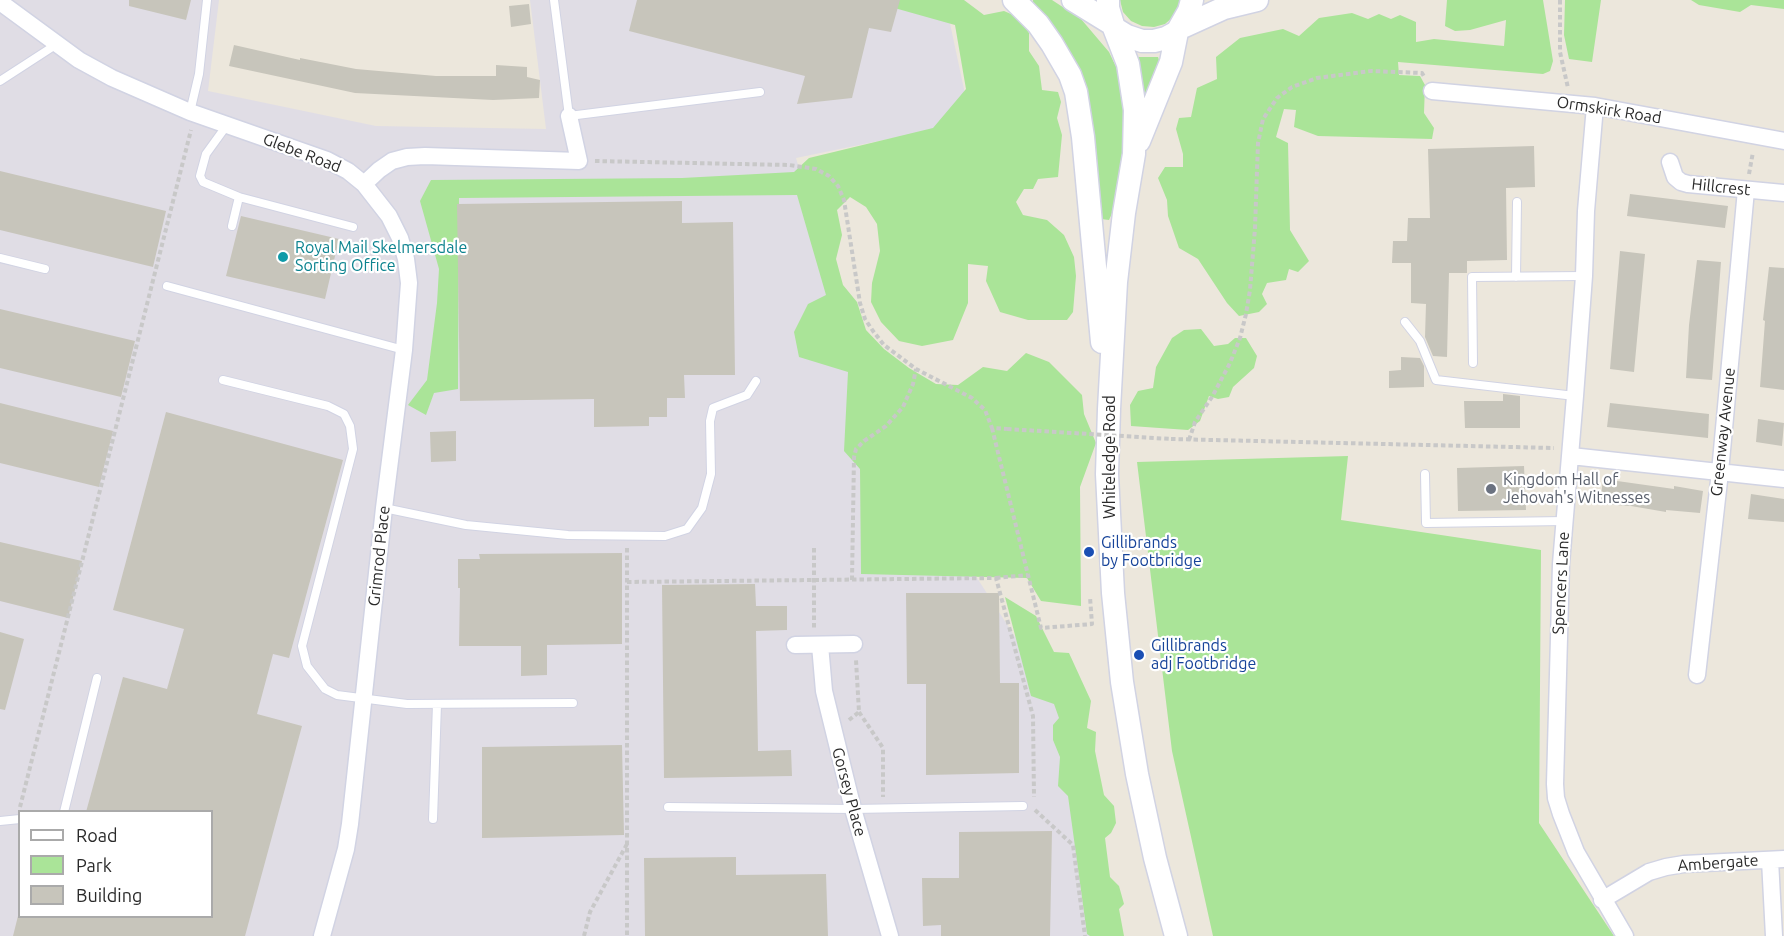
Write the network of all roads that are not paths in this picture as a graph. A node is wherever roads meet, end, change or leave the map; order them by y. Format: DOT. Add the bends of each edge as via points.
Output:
graph roads {
  1 [pos="207,0"];
  2 [pos="554,0"];
  3 [pos="1014,0"];
  4 [pos="1073,0"];
  5 [pos="1108,0"];
  6 [pos="1192,0"];
  7 [pos="1257,0"];
  8 [pos="0,2"];
  9 [pos="1113,26"];
  10 [pos="1178,30"];
  11 [pos="57,44"];
  12 [pos="0,81"];
  13 [pos="1432,91"];
  14 [pos="760,92"];
  15 [pos="1595,106"];
  16 [pos="192,112"];
  17 [pos="569,116"];
  18 [pos="227,125"];
  19 [pos="1784,141"];
  20 [pos="1134,154"];
  21 [pos="1670,162"];
  22 [pos="364,184"];
  23 [pos="1746,190"];
  24 [pos="1784,193"];
  25 [pos="239,197"];
  26 [pos="1517,202"];
  27 [pos="232,226"];
  28 [pos="353,227"];
  29 [pos="0,258"];
  30 [pos="45,269"];
  31 [pos="1584,276"];
  32 [pos="1516,277"];
  33 [pos="167,286"];
  34 [pos="1405,322"];
  35 [pos="404,350"];
  36 [pos="1473,363"];
  37 [pos="223,380"];
  38 [pos="756,381"];
  39 [pos="1575,396"];
  40 [pos="1109,409"];
  41 [pos="1571,452"];
  42 [pos="1720,472"];
  43 [pos="1425,474"];
  44 [pos="1784,479"];
  45 [pos="384,508"];
  46 [pos="1565,521"];
  47 [pos="795,645"];
  48 [pos="818,645"];
  49 [pos="855,645"];
  50 [pos="1697,675"];
  51 [pos="97,678"];
  52 [pos="363,699"];
  53 [pos="573,703"];
  54 [pos="437,704"];
  55 [pos="1023,806"];
  56 [pos="668,807"];
  57 [pos="853,809"];
  58 [pos="64,810"];
  59 [pos="433,819"];
  60 [pos="1777,859"];
  61 [pos="1602,900"];
  62 [pos="322,936"];
  63 [pos="890,936"];
  64 [pos="1176,936"];
  65 [pos="1625,936"];
  66 [pos="1774,936"];
  1 -- 16 [label="lane"];
  2 -- 17 [label="lane"];
  3 -- 40 [label="street" via="1057,51 1078,102"];
  4 -- 9 [label="street"];
  5 -- 9 [label="street, Whiteledge Road"];
  6 -- 10 [label="street, Whiteledge Road"];
  7 -- 10 [label="street" via="1224,8"];
  8 -- 11 [label="street, Glebe Road"];
  9 -- 10 [label="street" via="1142,41 1160,40"];
  9 -- 20 [label="street, Whiteledge Road" via="1128,64 1135,111"];
  10 -- 20 [label="street, Whiteledge Road" via="1171,62"];
  11 -- 12 [label="lane"];
  11 -- 16 [label="street, Glebe Road" via="112,78"];
  13 -- 15 [label="street, Ormskirk Road"];
  14 -- 17 [label="lane"];
  15 -- 19 [label="street, Ormskirk Road"];
  15 -- 31 [label="street, Spencers Lane"];
  16 -- 18 [label="street, Glebe Road"];
  17 -- 22 [label="street" via="579,160 407,157 392,161"];
  18 -- 22 [label="street, Glebe Road" via="327,160"];
  18 -- 25 [label="lane" via="206,154 200,176 203,182"];
  20 -- 40 [label="street, Whiteledge Road" via="1116,282"];
  21 -- 23 [label="street, Hillcrest" via="1681,182"];
  22 -- 35 [label="street, Grimrod Place" via="389,216 406,259 409,284"];
  23 -- 24 [label="street, Hillcrest"];
  23 -- 42 [label="street, Greenway Avenue"];
  25 -- 27 [label="lane"];
  25 -- 28 [label="lane"];
  26 -- 32 [label="lane"];
  29 -- 30 [label="lane"];
  31 -- 32 [label="lane"];
  31 -- 39 [label="street, Spencers Lane"];
  32 -- 36 [label="lane" via="1472,277"];
  33 -- 35 [label="lane"];
  34 -- 39 [label="lane" via="1420,340 1436,380"];
  35 -- 45 [label="street, Grimrod Place"];
  37 -- 52 [label="lane" via="328,406 344,414 350,426 353,449 302,646 307,666 325,690"];
  38 -- 45 [label="lane" via="747,395 713,408 711,474 702,508 687,529 665,536 568,535 494,529"];
  39 -- 41 [label="street, Spencers Lane"];
  40 -- 64 [label="street, Whiteledge Road" via="1107,474 1112,581 1122,682 1137,774"];
  41 -- 42 [label="street"];
  41 -- 46 [label="street, Spencers Lane"];
  42 -- 44 [label="street"];
  42 -- 50 [label="street, Greenway Avenue"];
  43 -- 46 [label="lane" via="1426,523"];
  45 -- 52 [label="street, Grimrod Place"];
  46 -- 61 [label="street, Spencers Lane" via="1556,684 1556,798 1576,852"];
  47 -- 48 [label="street"];
  48 -- 49 [label="street"];
  48 -- 57 [label="street, Gorsey Place" via="824,691"];
  51 -- 58 [label="lane"];
  52 -- 54 [label="lane"];
  52 -- 62 [label="street, Grimrod Place" via="346,849"];
  53 -- 54 [label="lane"];
  54 -- 59 [label="lane"];
  55 -- 57 [label="lane"];
  56 -- 57 [label="lane"];
  57 -- 63 [label="street, Gorsey Place"];
  60 -- 61 [label="street, Ambergate" via="1666,867 1649,872"];
  60 -- 66 [label="street, Ambergate"];
  61 -- 65 [label="street, Spencers Lane"];
}
